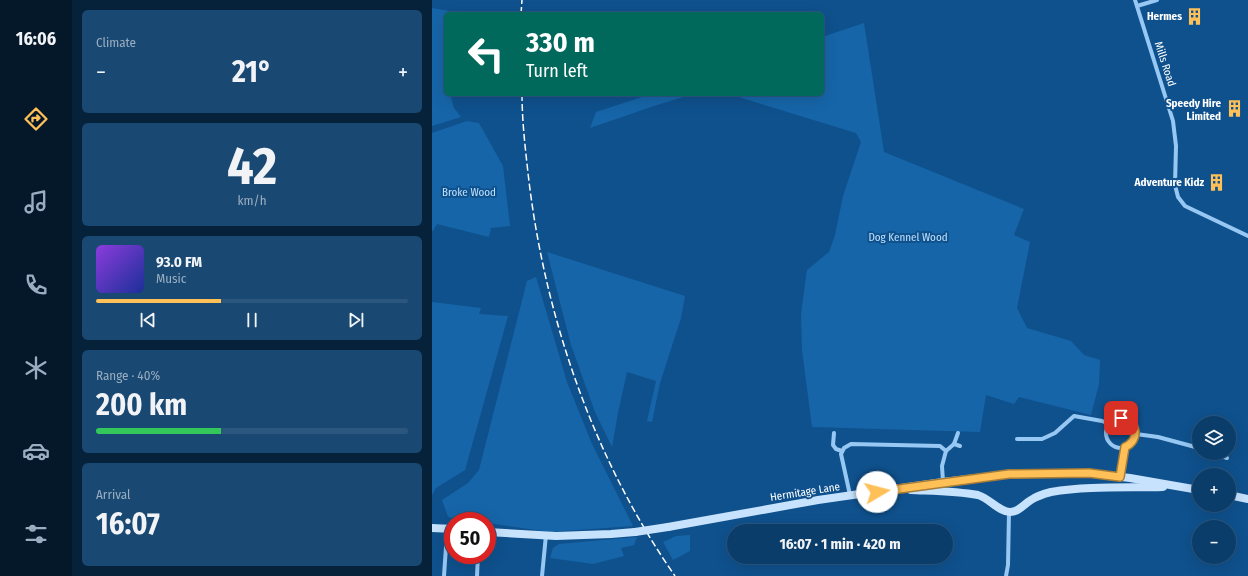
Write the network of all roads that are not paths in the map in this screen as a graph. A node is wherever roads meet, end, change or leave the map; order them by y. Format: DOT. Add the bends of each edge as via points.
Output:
graph roads {
  1 [pos="1135,0"];
  2 [pos="1157,0"];
  3 [pos="1137,6"];
  4 [pos="1248,236"];
  5 [pos="1109,424"];
  6 [pos="834,433"];
  7 [pos="958,433"];
  8 [pos="1136,434"];
  9 [pos="1018,439"];
  10 [pos="954,444"];
  11 [pos="960,446"];
  12 [pos="1192,446"];
  13 [pos="1125,447"];
  14 [pos="842,451"];
  15 [pos="946,451"];
  16 [pos="1120,477"];
  17 [pos="943,482"];
  18 [pos="1182,487"];
  19 [pos="1192,489"];
  20 [pos="891,490"];
  21 [pos="850,495"];
  22 [pos="1236,496"];
  23 [pos="1248,499"];
  24 [pos="1009,512"];
  25 [pos="432,528"];
  26 [pos="444,529"];
  27 [pos="496,532"];
  28 [pos="546,535"];
  29 [pos="445,564"];
  30 [pos="478,564"];
  31 [pos="444,576"];
  32 [pos="477,576"];
  33 [pos="542,576"];
  34 [pos="1006,576"];
  1 -- 3 [label="street, Mills Road"];
  2 -- 3 [label="street"];
  3 -- 4 [label="street, Mills Road" via="1173,121 1176,146 1175,184 1178,197 1185,206"];
  5 -- 8 [label="street" via="1117,418 1126,419 1133,425"];
  5 -- 9 [label="street" via="1074,416 1055,433 1042,439"];
  5 -- 13 [label="street" via="1106,433 1108,441 1116,447"];
  6 -- 14 [label="street" via="833,444 836,449"];
  7 -- 10 [label="street"];
  8 -- 12 [label="street"];
  8 -- 13 [label="street" via="1132,442"];
  10 -- 11 [label="street"];
  10 -- 15 [label="street"];
  13 -- 16 [label="street"];
  14 -- 15 [label="street" via="851,444 938,446"];
  14 -- 21 [label="street"];
  15 -- 17 [label="street" via="942,466"];
  16 -- 17 [label="main road, Hermitage Lane" via="1089,473 1009,474"];
  16 -- 18 [label="main road, Hermitage Lane"];
  17 -- 20 [label="main road, Hermitage Lane"];
  18 -- 19 [label="main road, Hermitage Lane"];
  18 -- 24 [label="main road" via="1102,488 1049,493 1038,496"];
  20 -- 21 [label="main road, Hermitage Lane"];
  20 -- 24 [label="main road" via="979,496"];
  21 -- 28 [label="main road, Hermitage Lane, bridge" via="635,532"];
  22 -- 23 [label="main road"];
  24 -- 34 [label="street"];
  25 -- 26 [label="main road"];
  27 -- 28 [label="main road, Hermitage Lane"];
  28 -- 33 [label="street"];
  29 -- 31 [label="street"];
  30 -- 32 [label="street"];
}
